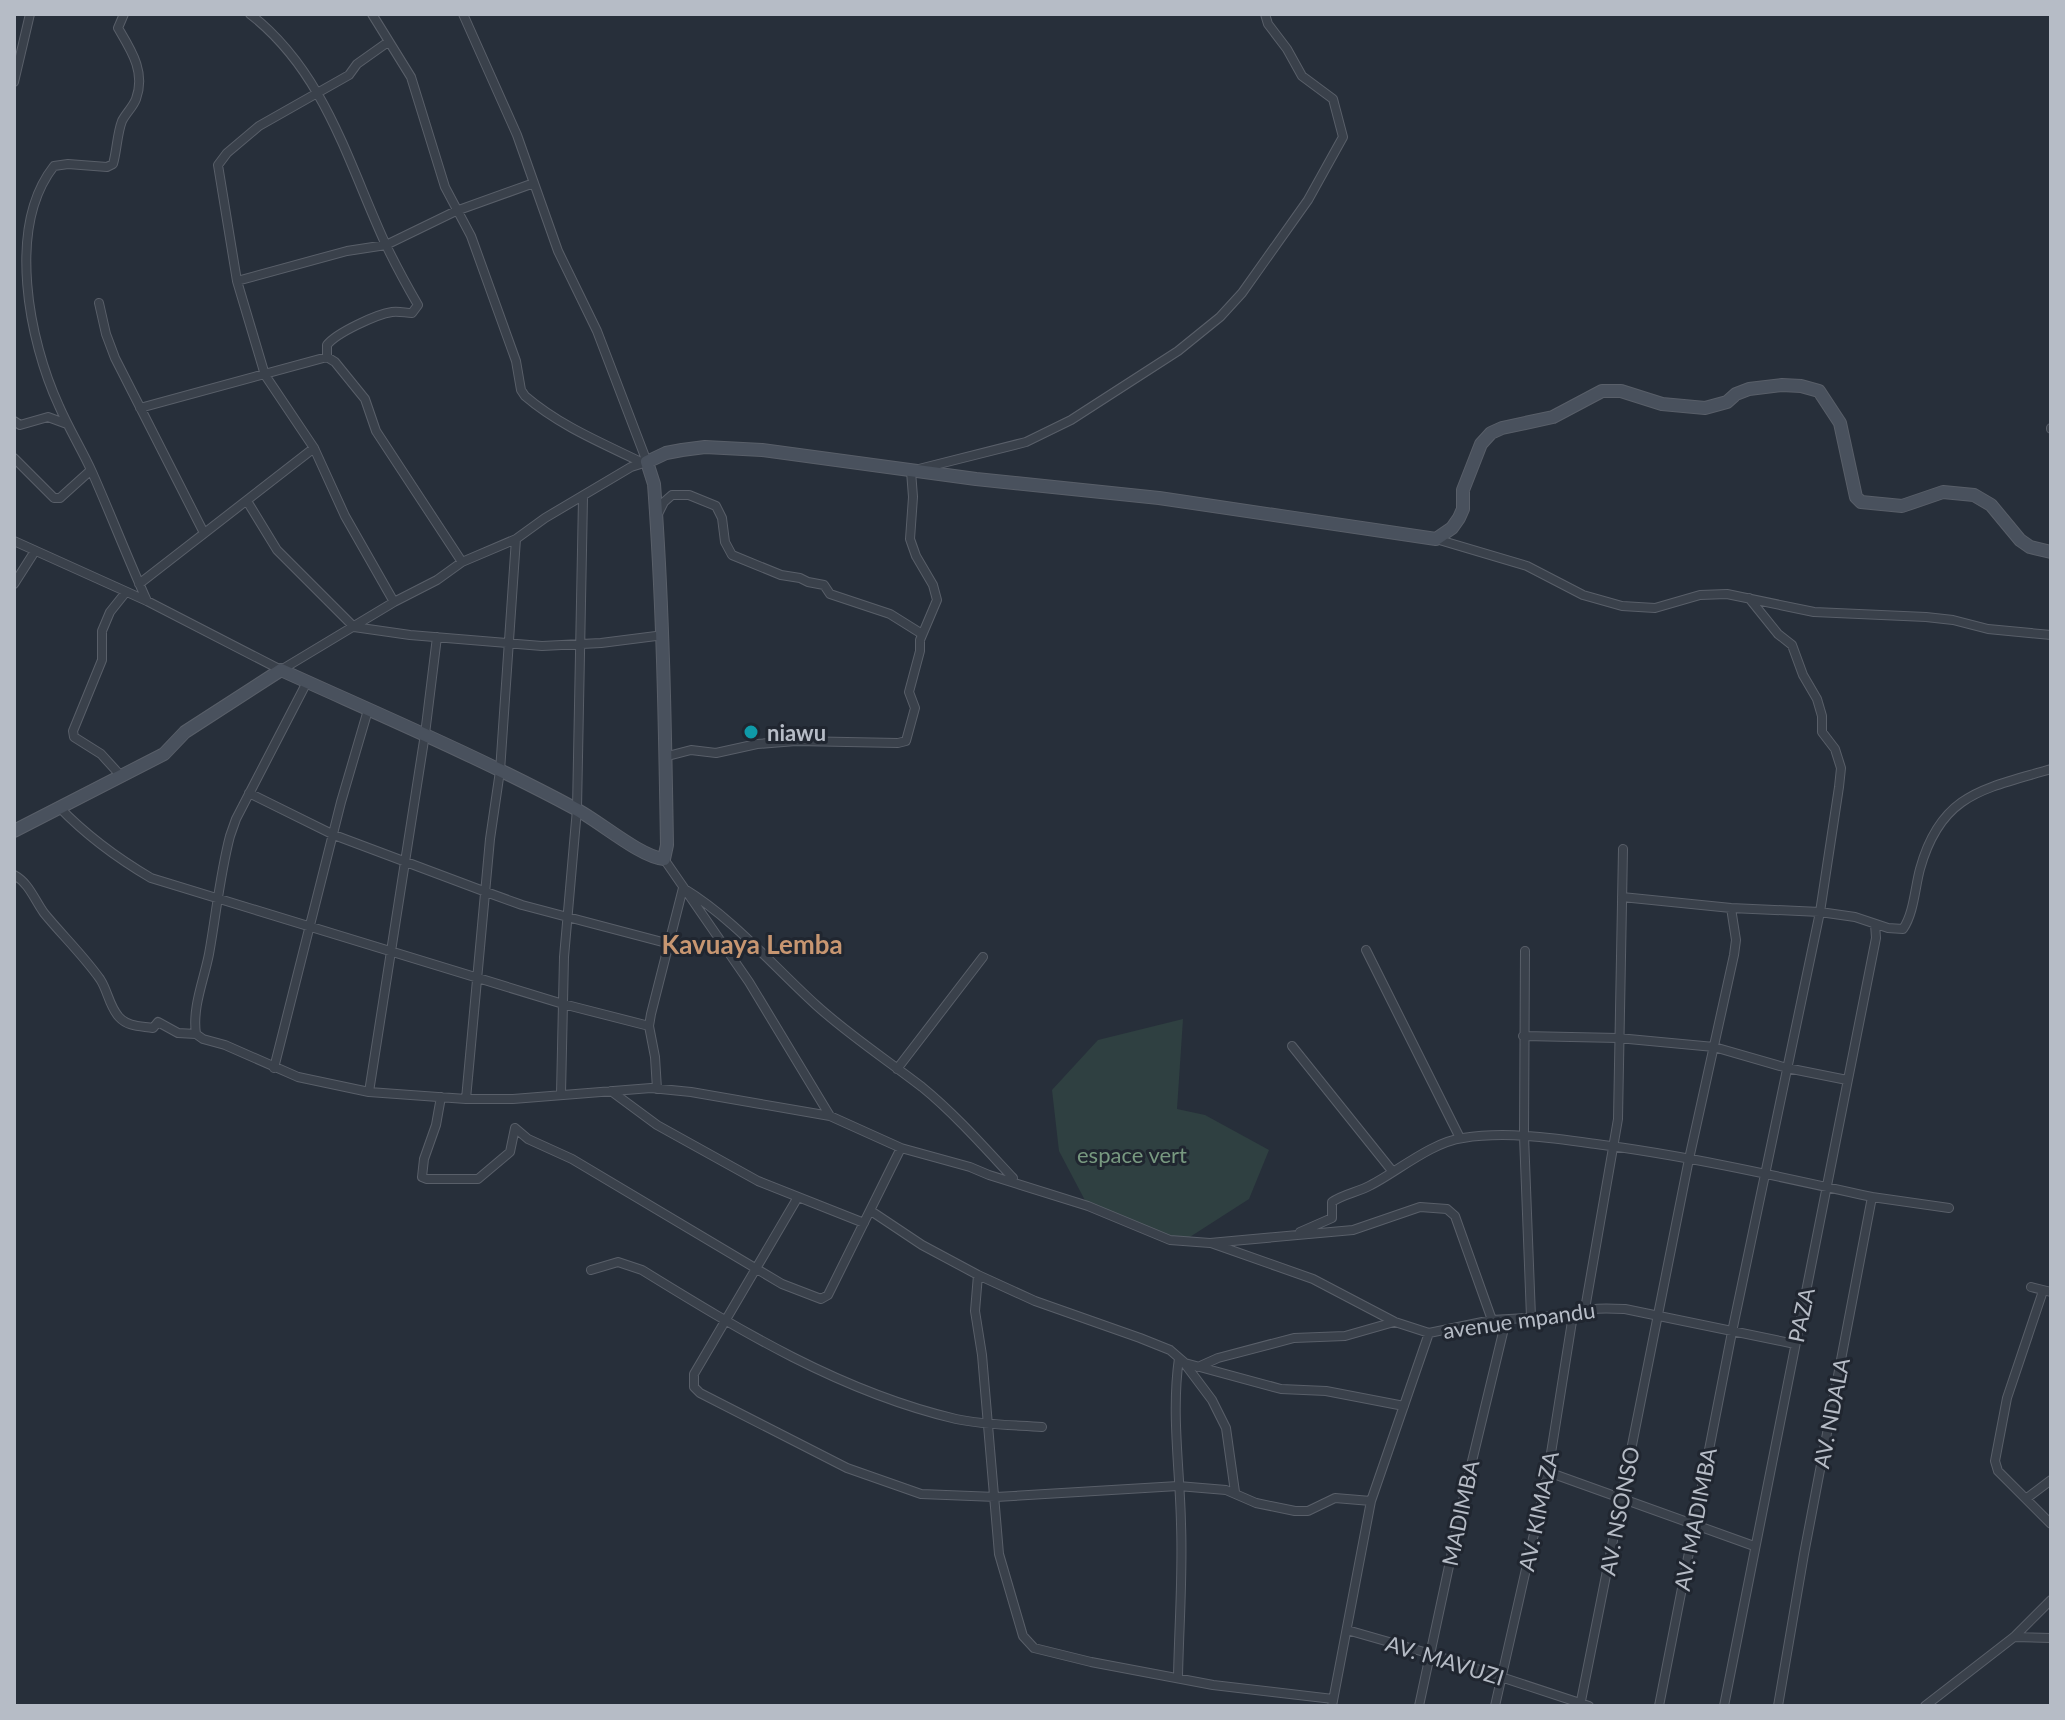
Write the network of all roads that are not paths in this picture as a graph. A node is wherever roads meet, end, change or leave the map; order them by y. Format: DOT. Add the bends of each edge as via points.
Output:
graph roads {
  1 [pos="124,14"];
  2 [pos="250,14"];
  3 [pos="372,14"];
  4 [pos="463,14"];
  5 [pos="1265,14"];
  6 [pos="27,16"];
  7 [pos="388,42"];
  8 [pos="14,82"];
  9 [pos="315,92"];
  10 [pos="534,183"];
  11 [pos="456,211"];
  12 [pos="386,245"];
  13 [pos="237,281"];
  14 [pos="99,303"];
  15 [pos="327,357"];
  16 [pos="265,375"];
  17 [pos="140,408"];
  18 [pos="14,421"];
  19 [pos="68,424"];
  20 [pos="314,448"];
  21 [pos="14,458"];
  22 [pos="645,463"];
  23 [pos="91,470"];
  24 [pos="911,471"];
  25 [pos="583,498"];
  26 [pos="247,501"];
  27 [pos="657,517"];
  28 [pos="204,533"];
  29 [pos="516,539"];
  30 [pos="1436,539"];
  31 [pos="14,541"];
  32 [pos="35,551"];
  33 [pos="2051,552"];
  34 [pos="462,562"];
  35 [pos="14,584"];
  36 [pos="139,584"];
  37 [pos="126,592"];
  38 [pos="1749,598"];
  39 [pos="147,601"];
  40 [pos="394,602"];
  41 [pos="354,627"];
  42 [pos="922,634"];
  43 [pos="664,635"];
  44 [pos="2051,635"];
  45 [pos="437,637"];
  46 [pos="580,644"];
  47 [pos="509,645"];
  48 [pos="281,670"];
  49 [pos="307,682"];
  50 [pos="368,710"];
  51 [pos="425,734"];
  52 [pos="664,757"];
  53 [pos="2051,769"];
  54 [pos="500,771"];
  55 [pos="121,776"];
  56 [pos="249,793"];
  57 [pos="59,807"];
  58 [pos="577,809"];
  59 [pos="14,831"];
  60 [pos="334,835"];
  61 [pos="1623,849"];
  62 [pos="664,859"];
  63 [pos="405,862"];
  64 [pos="14,875"];
  65 [pos="683,888"];
  66 [pos="486,892"];
  67 [pos="1622,897"];
  68 [pos="219,898"];
  69 [pos="1731,908"];
  70 [pos="1820,912"];
  71 [pos="567,916"];
  72 [pos="1875,924"];
  73 [pos="309,928"];
  74 [pos="670,944"];
  75 [pos="1366,950"];
  76 [pos="1525,951"];
  77 [pos="392,952"];
  78 [pos="983,957"];
  79 [pos="479,979"];
  80 [pos="563,1004"];
  81 [pos="649,1026"];
  82 [pos="196,1034"];
  83 [pos="1523,1036"];
  84 [pos="1618,1038"];
  85 [pos="1292,1046"];
  86 [pos="1714,1047"];
  87 [pos="274,1068"];
  88 [pos="1787,1068"];
  89 [pos="897,1069"];
  90 [pos="1847,1080"];
  91 [pos="657,1089"];
  92 [pos="611,1091"];
  93 [pos="369,1092"];
  94 [pos="561,1094"];
  95 [pos="441,1097"];
  96 [pos="466,1099"];
  97 [pos="830,1116"];
  98 [pos="1524,1136"];
  99 [pos="1460,1138"];
  100 [pos="1614,1146"];
  101 [pos="901,1148"];
  102 [pos="1689,1159"];
  103 [pos="1393,1172"];
  104 [pos="1765,1173"];
  105 [pos="1013,1178"];
  106 [pos="1826,1188"];
  107 [pos="798,1197"];
  108 [pos="1872,1197"];
  109 [pos="1949,1208"];
  110 [pos="871,1211"];
  111 [pos="864,1223"];
  112 [pos="1293,1236"];
  113 [pos="1210,1243"];
  114 [pos="757,1268"];
  115 [pos="591,1270"];
  116 [pos="978,1275"];
  117 [pos="2031,1287"];
  118 [pos="2047,1291"];
  119 [pos="1585,1309"];
  120 [pos="1573,1315"];
  121 [pos="1657,1316"];
  122 [pos="1531,1317"];
  123 [pos="1492,1320"];
  124 [pos="1506,1320"];
  125 [pos="1395,1322"];
  126 [pos="726,1323"];
  127 [pos="1732,1332"];
  128 [pos="1429,1333"];
  129 [pos="1795,1344"];
  130 [pos="1182,1361"];
  131 [pos="1198,1367"];
  132 [pos="1404,1406"];
  133 [pos="987,1423"];
  134 [pos="1042,1427"];
  135 [pos="1548,1472"];
  136 [pos="2051,1480"];
  137 [pos="1178,1486"];
  138 [pos="1235,1492"];
  139 [pos="996,1497"];
  140 [pos="1622,1498"];
  141 [pos="2027,1498"];
  142 [pos="1371,1501"];
  143 [pos="1693,1524"];
  144 [pos="2051,1524"];
  145 [pos="1754,1546"];
  146 [pos="2051,1600"];
  147 [pos="1347,1630"];
  148 [pos="2014,1637"];
  149 [pos="2051,1638"];
  150 [pos="1431,1654"];
  151 [pos="1178,1677"];
  152 [pos="1502,1677"];
  153 [pos="1332,1702"];
  154 [pos="1584,1705"];
  155 [pos="1419,1706"];
  156 [pos="1495,1706"];
  157 [pos="1659,1706"];
  158 [pos="1724,1706"];
  159 [pos="1778,1706"];
  160 [pos="1925,1706"];
  1 -- 19 [label="street" via="118,28 137,58 140,75 136,100 121,122 113,164 54,166 39,191 29,233 29,298 41,354"];
  2 -- 9 [label="street" via="286,46"];
  3 -- 7 [label="street"];
  4 -- 10 [label="street"];
  5 -- 24 [label="street" via="1302,76 1333,99 1343,137 1308,200 1242,293 1178,351 1071,420 1026,442"];
  6 -- 8 [label="street"];
  7 -- 9 [label="street" via="349,75"];
  7 -- 11 [label="street" via="411,77"];
  9 -- 12 [label="street" via="338,129"];
  9 -- 13 [label="street" via="259,126 218,165"];
  10 -- 11 [label="street"];
  10 -- 22 [label="street" via="558,251 603,344"];
  11 -- 12 [label="street"];
  11 -- 22 [label="street" via="471,236 525,396 605,447"];
  12 -- 13 [label="street"];
  12 -- 15 [label="street" via="418,308 381,315 340,335 327,345"];
  13 -- 16 [label="street"];
  14 -- 17 [label="street" via="115,358"];
  15 -- 16 [label="street"];
  15 -- 34 [label="street" via="365,399 388,451"];
  16 -- 17 [label="street"];
  16 -- 20 [label="street"];
  17 -- 28 [label="street"];
  18 -- 19 [label="street" via="20,425 48,417"];
  19 -- 23 [label="street"];
  20 -- 26 [label="street"];
  20 -- 40 [label="street"];
  21 -- 23 [label="street" via="54,498"];
  22 -- 24 [label="street" via="682,450 736,448"];
  22 -- 25 [label="street"];
  22 -- 27 [label="street" via="653,472"];
  23 -- 36 [label="street"];
  24 -- 30 [label="street" via="1174,500"];
  24 -- 42 [label="street" via="910,539 937,600"];
  25 -- 29 [label="street"];
  25 -- 46 [label="street"];
  26 -- 28 [label="street"];
  26 -- 41 [label="street" via="277,550"];
  27 -- 42 [label="street" via="672,495 702,499 719,511 732,555 824,585 830,594 890,614"];
  27 -- 43 [label="street"];
  28 -- 36 [label="street"];
  29 -- 34 [label="street"];
  29 -- 47 [label="street"];
  30 -- 33 [label="street" via="1459,518 1463,490 1481,444 1502,428 1553,417 1602,391 1705,408 1749,389 1782,385 1812,388 1827,401 1840,423 1861,502 1902,506 1943,492 1974,495 1991,505 2020,540"];
  30 -- 38 [label="street" via="1527,566 1583,595 1622,606 1655,608 1712,593"];
  31 -- 32 [label="street"];
  32 -- 35 [label="street"];
  32 -- 37 [label="street"];
  34 -- 40 [label="street"];
  36 -- 39 [label="street"];
  37 -- 39 [label="street"];
  37 -- 55 [label="street" via="102,631 102,660 73,731"];
  38 -- 44 [label="street" via="1814,612 1926,617"];
  38 -- 70 [label="street, AV. MADIMBA" via="1792,645 1817,699 1822,732 1841,768"];
  39 -- 48 [label="street"];
  40 -- 41 [label="street"];
  41 -- 45 [label="street"];
  41 -- 48 [label="street"];
  42 -- 52 [label="street" via="910,687 912,726 903,743 796,741"];
  43 -- 46 [label="street"];
  43 -- 52 [label="street"];
  45 -- 47 [label="street"];
  45 -- 51 [label="street"];
  46 -- 47 [label="street"];
  46 -- 58 [label="street"];
  47 -- 54 [label="street"];
  48 -- 49 [label="street"];
  48 -- 55 [label="street" via="185,732 164,754"];
  49 -- 50 [label="street"];
  49 -- 56 [label="street"];
  50 -- 51 [label="street"];
  50 -- 60 [label="street"];
  51 -- 54 [label="street"];
  51 -- 63 [label="street"];
  52 -- 62 [label="street"];
  53 -- 72 [label="street" via="1978,793 1948,811 1928,846 1907,925 1897,930"];
  54 -- 58 [label="street"];
  54 -- 66 [label="street"];
  55 -- 57 [label="street"];
  56 -- 60 [label="street"];
  56 -- 68 [label="street" via="230,836"];
  57 -- 59 [label="street"];
  57 -- 68 [label="street" via="142,873"];
  58 -- 62 [label="street"];
  58 -- 71 [label="street"];
  60 -- 63 [label="street"];
  60 -- 73 [label="street"];
  61 -- 67 [label="street"];
  62 -- 65 [label="street"];
  63 -- 66 [label="street"];
  63 -- 77 [label="street"];
  64 -- 82 [label="street" via="24,880 43,912 98,976 118,1016 128,1024 153,1028 158,1022 178,1033"];
  65 -- 74 [label="street"];
  65 -- 89 [label="street" via="706,902 817,1006"];
  65 -- 97 [label="street" via="749,982"];
  66 -- 71 [label="street"];
  66 -- 79 [label="street"];
  67 -- 69 [label="street"];
  67 -- 84 [label="street"];
  68 -- 73 [label="street"];
  68 -- 82 [label="street"];
  69 -- 70 [label="street"];
  69 -- 86 [label="street, AV. NSONSO" via="1736,940"];
  70 -- 72 [label="street"];
  70 -- 88 [label="street, AV. MADIMBA"];
  71 -- 74 [label="street"];
  71 -- 80 [label="street"];
  72 -- 90 [label="street, PAZA"];
  73 -- 77 [label="street"];
  73 -- 87 [label="street"];
  74 -- 81 [label="street"];
  75 -- 99 [label="street"];
  76 -- 83 [label="street"];
  77 -- 79 [label="street"];
  77 -- 93 [label="street"];
  78 -- 89 [label="street"];
  79 -- 80 [label="street"];
  79 -- 96 [label="street"];
  80 -- 81 [label="street"];
  80 -- 94 [label="street"];
  81 -- 91 [label="street"];
  82 -- 87 [label="street"];
  83 -- 84 [label="street"];
  83 -- 98 [label="street"];
  84 -- 86 [label="street"];
  84 -- 100 [label="street"];
  85 -- 103 [label="street"];
  86 -- 88 [label="street"];
  86 -- 102 [label="street, AV. NSONSO"];
  87 -- 93 [label="street"];
  88 -- 90 [label="street"];
  88 -- 104 [label="street, AV. MADIMBA"];
  89 -- 105 [label="street" via="951,1113"];
  90 -- 106 [label="street, PAZA"];
  91 -- 92 [label="street"];
  91 -- 97 [label="street"];
  92 -- 94 [label="street"];
  92 -- 107 [label="street" via="657,1125"];
  93 -- 95 [label="street"];
  94 -- 96 [label="street"];
  95 -- 96 [label="street"];
  95 -- 114 [label="street" via="422,1177 478,1179 510,1152 515,1128"];
  97 -- 101 [label="street"];
  98 -- 99 [label="street"];
  98 -- 100 [label="street"];
  98 -- 122 [label="street"];
  99 -- 103 [label="street"];
  100 -- 102 [label="street"];
  100 -- 119 [label="street"];
  101 -- 110 [label="street"];
  101 -- 113 [label="street" via="1088,1206 1170,1240"];
  102 -- 104 [label="street"];
  102 -- 121 [label="street, AV. NSONSO"];
  103 -- 112 [label="street" via="1336,1199 1332,1218"];
  104 -- 106 [label="street"];
  104 -- 127 [label="street, AV. MADIMBA"];
  106 -- 108 [label="street"];
  106 -- 129 [label="street, PAZA"];
  107 -- 111 [label="street"];
  107 -- 114 [label="street"];
  108 -- 109 [label="street"];
  108 -- 159 [label="street, AV. NDALA"];
  110 -- 111 [label="street"];
  110 -- 116 [label="street"];
  111 -- 114 [label="street" via="826,1299 801,1293"];
  112 -- 113 [label="street"];
  112 -- 123 [label="street" via="1353,1230 1420,1207 1447,1209 1455,1216"];
  113 -- 125 [label="street, avenue mpandu" via="1313,1279"];
  114 -- 126 [label="street"];
  115 -- 126 [label="street" via="618,1262 642,1270"];
  116 -- 130 [label="street" via="1170,1350"];
  116 -- 133 [label="street" via="975,1311"];
  117 -- 118 [label="street"];
  118 -- 141 [label="street" via="2007,1398 1995,1461 1998,1471"];
  119 -- 120 [label="street, avenue mpandu"];
  119 -- 121 [label="street, avenue mpandu"];
  120 -- 122 [label="street, avenue mpandu"];
  120 -- 135 [label="street, AV. KIMAZA"];
  121 -- 127 [label="street, avenue mpandu"];
  121 -- 140 [label="street, AV. NSONSO"];
  122 -- 124 [label="street, avenue mpandu"];
  123 -- 124 [label="street, avenue mpandu"];
  123 -- 128 [label="street, avenue mpandu"];
  124 -- 150 [label="street, MADIMBA"];
  125 -- 128 [label="street, avenue mpandu"];
  125 -- 131 [label="street" via="1345,1336 1294,1338"];
  126 -- 133 [label="street" via="820,1371 915,1408"];
  126 -- 139 [label="street" via="694,1374 700,1393 890,1485 921,1494"];
  127 -- 129 [label="street, avenue mpandu"];
  127 -- 143 [label="street, AV. MADIMBA"];
  128 -- 132 [label="street"];
  129 -- 145 [label="street, PAZA"];
  130 -- 131 [label="street"];
  130 -- 137 [label="street" via="1176,1389"];
  130 -- 138 [label="street" via="1226,1428"];
  131 -- 132 [label="street" via="1281,1389 1326,1391"];
  132 -- 142 [label="street"];
  133 -- 134 [label="street"];
  133 -- 139 [label="street"];
  135 -- 140 [label="street"];
  135 -- 152 [label="street, AV. KIMAZA"];
  136 -- 141 [label="street"];
  137 -- 138 [label="street"];
  137 -- 139 [label="street"];
  137 -- 151 [label="street"];
  138 -- 142 [label="street" via="1256,1503 1295,1511 1308,1511 1335,1498"];
  139 -- 151 [label="street" via="999,1554 1018,1626 1034,1648"];
  140 -- 143 [label="street"];
  140 -- 154 [label="street, AV. NSONSO"];
  141 -- 144 [label="street"];
  142 -- 147 [label="street"];
  143 -- 145 [label="street"];
  143 -- 157 [label="street, AV. MADIMBA"];
  145 -- 158 [label="street, PAZA"];
  146 -- 148 [label="street"];
  147 -- 150 [label="street, AV. MAVUZI"];
  147 -- 153 [label="street"];
  148 -- 149 [label="street"];
  148 -- 160 [label="street"];
  150 -- 152 [label="street, AV. MAVUZI"];
  150 -- 155 [label="street, MADIMBA"];
  151 -- 153 [label="street"];
  152 -- 154 [label="street, AV. MAVUZI"];
  152 -- 156 [label="street, AV. KIMAZA"];
}
